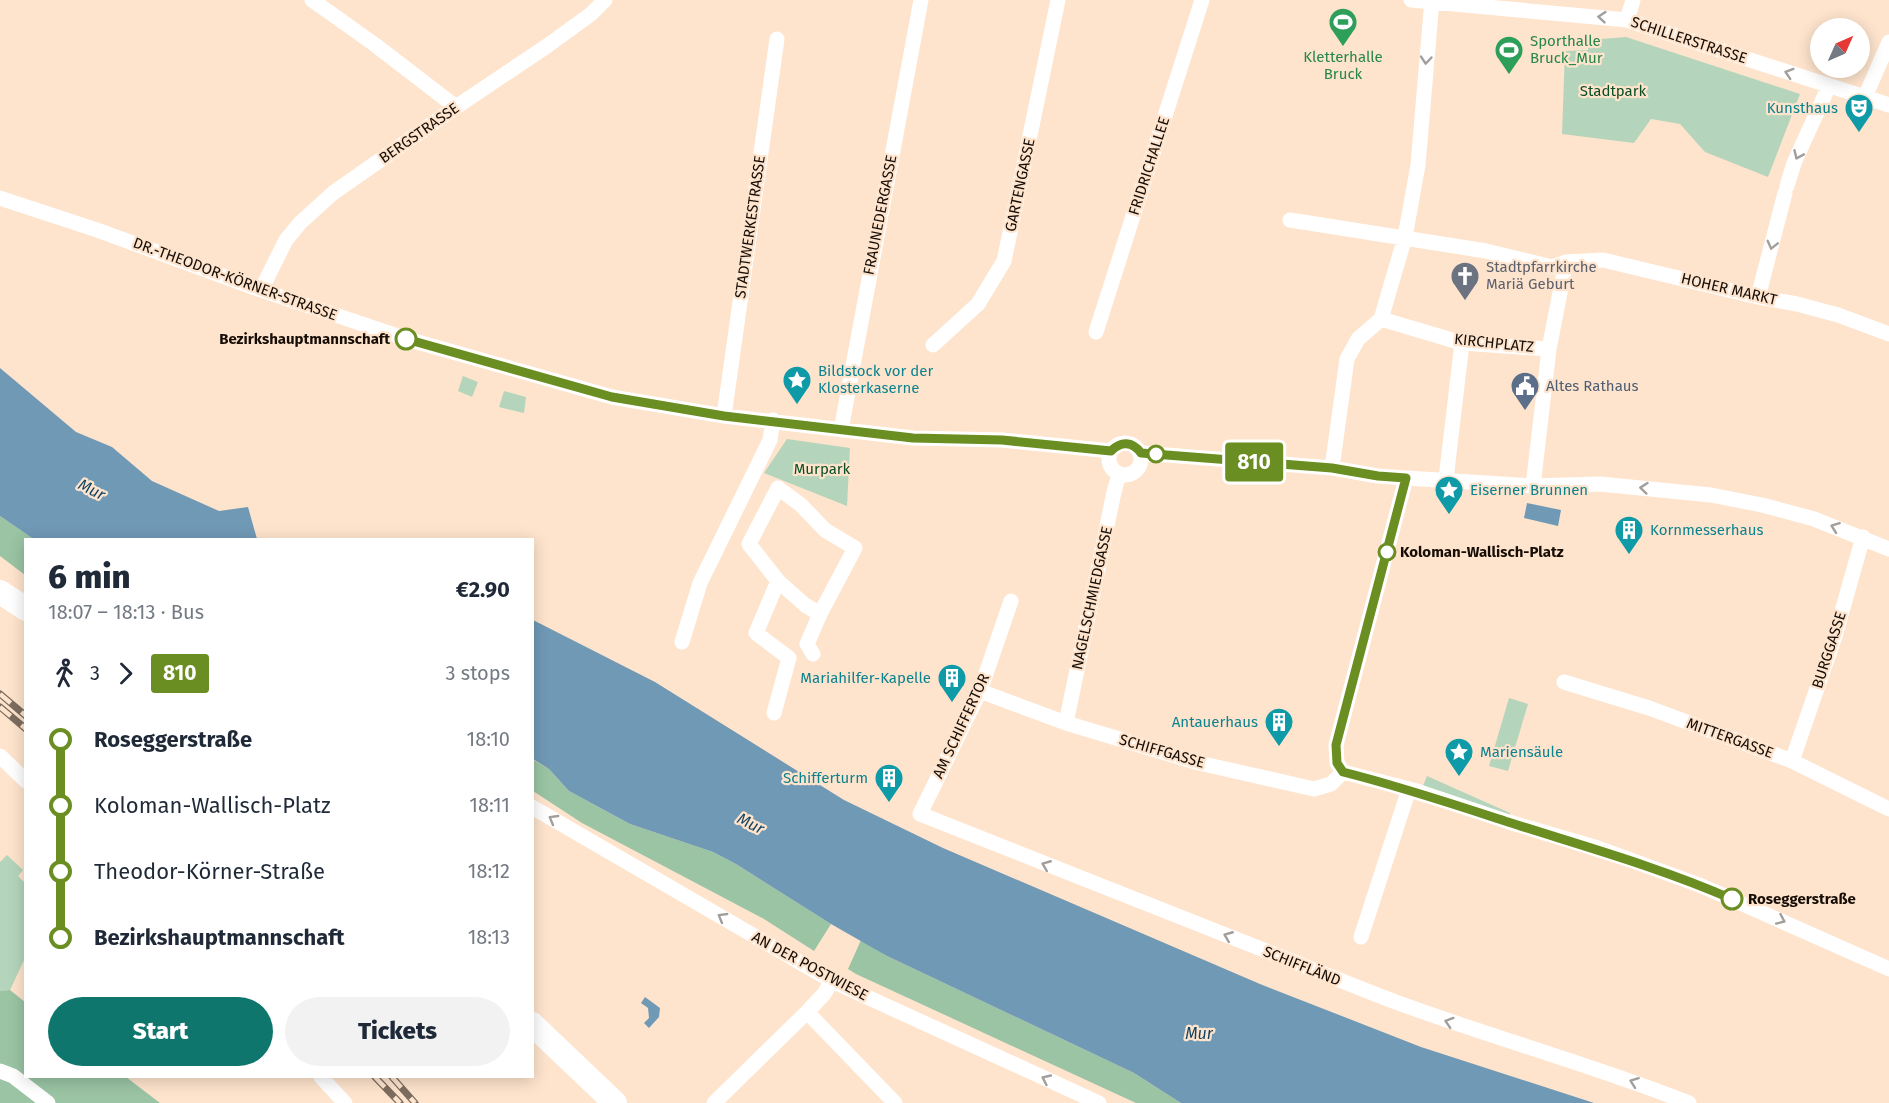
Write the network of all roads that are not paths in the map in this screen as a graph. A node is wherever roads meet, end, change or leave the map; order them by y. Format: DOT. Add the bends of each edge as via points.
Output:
graph roads {
  1 [pos="312,0"];
  2 [pos="605,0"];
  3 [pos="921,0"];
  4 [pos="1058,0"];
  5 [pos="1202,0"];
  6 [pos="1411,0"];
  7 [pos="1633,0"];
  8 [pos="1431,1"];
  9 [pos="1627,20"];
  10 [pos="777,39"];
  11 [pos="1889,42"];
  12 [pos="1829,86"];
  13 [pos="1864,97"];
  14 [pos="1889,105"];
  15 [pos="456,107"];
  16 [pos="0,198"];
  17 [pos="1290,220"];
  18 [pos="1405,237"];
  19 [pos="1566,262"];
  20 [pos="261,290"];
  21 [pos="1758,297"];
  22 [pos="1381,319"];
  23 [pos="1096,332"];
  24 [pos="1889,334"];
  25 [pos="1462,343"];
  26 [pos="933,345"];
  27 [pos="1550,349"];
  28 [pos="724,416"];
  29 [pos="773,420"];
  30 [pos="841,430"];
  31 [pos="1111,451"];
  32 [pos="1141,453"];
  33 [pos="1332,468"];
  34 [pos="1119,474"];
  35 [pos="753,476"];
  36 [pos="1406,478"];
  37 [pos="1446,479"];
  38 [pos="1533,486"];
  39 [pos="778,488"];
  40 [pos="1863,537"];
  41 [pos="1889,549"];
  42 [pos="778,581"];
  43 [pos="0,592"];
  44 [pos="1011,601"];
  45 [pos="24,608"];
  46 [pos="820,614"];
  47 [pos="682,642"];
  48 [pos="813,654"];
  49 [pos="1564,682"];
  50 [pos="980,691"];
  51 [pos="774,713"];
  52 [pos="1066,723"];
  53 [pos="0,756"];
  54 [pos="1792,761"];
  55 [pos="1343,772"];
  56 [pos="24,779"];
  57 [pos="1408,793"];
  58 [pos="534,808"];
  59 [pos="1889,809"];
  60 [pos="920,814"];
  61 [pos="1361,938"];
  62 [pos="1889,969"];
  63 [pos="832,981"];
  64 [pos="807,1012"];
  65 [pos="534,1026"];
  66 [pos="0,1071"];
  67 [pos="322,1078"];
  68 [pos="48,1103"];
  69 [pos="345,1103"];
  70 [pos="615,1103"];
  71 [pos="714,1103"];
  72 [pos="895,1103"];
  73 [pos="1100,1103"];
  74 [pos="1689,1103"];
  1 -- 15 [label="street"];
  2 -- 15 [label="street, BERGSTRASSE" via="556,40"];
  3 -- 30 [label="street, FRAUNEDERGASSE"];
  4 -- 26 [label="street, GARTENGASSE" via="1004,261 978,304"];
  5 -- 23 [label="street, FRIDRICHALLEE"];
  6 -- 8 [label="street, SCHILLERSTRASSE"];
  7 -- 9 [label="street"];
  9 -- 8 [label="street, SCHILLERSTRASSE, one-way"];
  8 -- 18 [label="street, one-way" via="1418,165"];
  12 -- 9 [label="street, SCHILLERSTRASSE, one-way"];
  10 -- 28 [label="street, STADTWERKESTRASSE"];
  11 -- 13 [label="street"];
  12 -- 13 [label="street, SCHILLERSTRASSE"];
  12 -- 21 [label="street, one-way" via="1790,174"];
  13 -- 14 [label="street, SCHILLERSTRASSE"];
  15 -- 20 [label="street, BERGSTRASSE" via="333,194 300,224 285,240"];
  16 -- 20 [label="street, DR.-THEODOR-KÖRNER-STRASSE"];
  17 -- 18 [label="street"];
  18 -- 19 [label="street" via="1552,267"];
  18 -- 22 [label="street"];
  19 -- 21 [label="street, HOHER MARKT" via="1603,260"];
  19 -- 27 [label="street, KIRCHPLATZ"];
  20 -- 28 [label="street, DR.-THEODOR-KÖRNER-STRASSE" via="406,339 612,397"];
  21 -- 24 [label="street, HOHER MARKT" via="1838,315"];
  22 -- 25 [label="street, KIRCHPLATZ"];
  22 -- 33 [label="street" via="1358,339 1347,359"];
  25 -- 27 [label="street, KIRCHPLATZ"];
  25 -- 37 [label="street"];
  27 -- 38 [label="street"];
  28 -- 29 [label="street, DR.-THEODOR-KÖRNER-STRASSE"];
  29 -- 30 [label="street, DR.-THEODOR-KÖRNER-STRASSE"];
  29 -- 35 [label="street" via="770,440"];
  30 -- 31 [label="street, DR.-THEODOR-KÖRNER-STRASSE"];
  31 -- 32 [label="street" via="1126,443"];
  31 -- 34 [label="street" via="1110,465"];
  32 -- 33 [label="street"];
  32 -- 34 [label="street" via="1137,471 1127,476"];
  33 -- 36 [label="street"];
  34 -- 52 [label="street, NAGELSCHMIEDGASSE"];
  35 -- 39 [label="street"];
  35 -- 47 [label="street" via="700,583"];
  36 -- 37 [label="street"];
  36 -- 55 [label="street" via="1336,745 1337,763"];
  37 -- 38 [label="street"];
  40 -- 38 [label="street, one-way" via="1814,519 1711,495 1600,484"];
  39 -- 42 [label="street" via="749,544"];
  39 -- 46 [label="street" via="825,530 855,548"];
  40 -- 41 [label="street"];
  40 -- 54 [label="street, BURGGASSE" via="1835,636"];
  42 -- 46 [label="street"];
  42 -- 51 [label="street" via="756,633 789,658"];
  43 -- 45 [label="main road"];
  44 -- 50 [label="street, AM SCHIFFERTOR"];
  46 -- 48 [label="street" via="807,644"];
  49 -- 54 [label="street, MITTERGASSE"];
  50 -- 52 [label="street, SCHIFFGASSE"];
  50 -- 60 [label="street, AM SCHIFFERTOR"];
  52 -- 55 [label="street, SCHIFFGASSE" via="1199,763 1314,789 1332,784"];
  53 -- 56 [label="street"];
  54 -- 59 [label="street, MITTERGASSE"];
  55 -- 57 [label="street"];
  57 -- 61 [label="street"];
  57 -- 62 [label="street, one-way" via="1598,848 1702,886"];
  63 -- 58 [label="street, AN DER POSTWIESE, one-way"];
  74 -- 60 [label="street, SCHIFFLÄND, one-way" via="1354,987"];
  63 -- 64 [label="street"];
  73 -- 63 [label="street, AN DER POSTWIESE, one-way"];
  64 -- 71 [label="street"];
  64 -- 72 [label="street"];
  65 -- 70 [label="main road"];
  66 -- 68 [label="street" via="13,1076"];
  67 -- 69 [label="street"];
}
